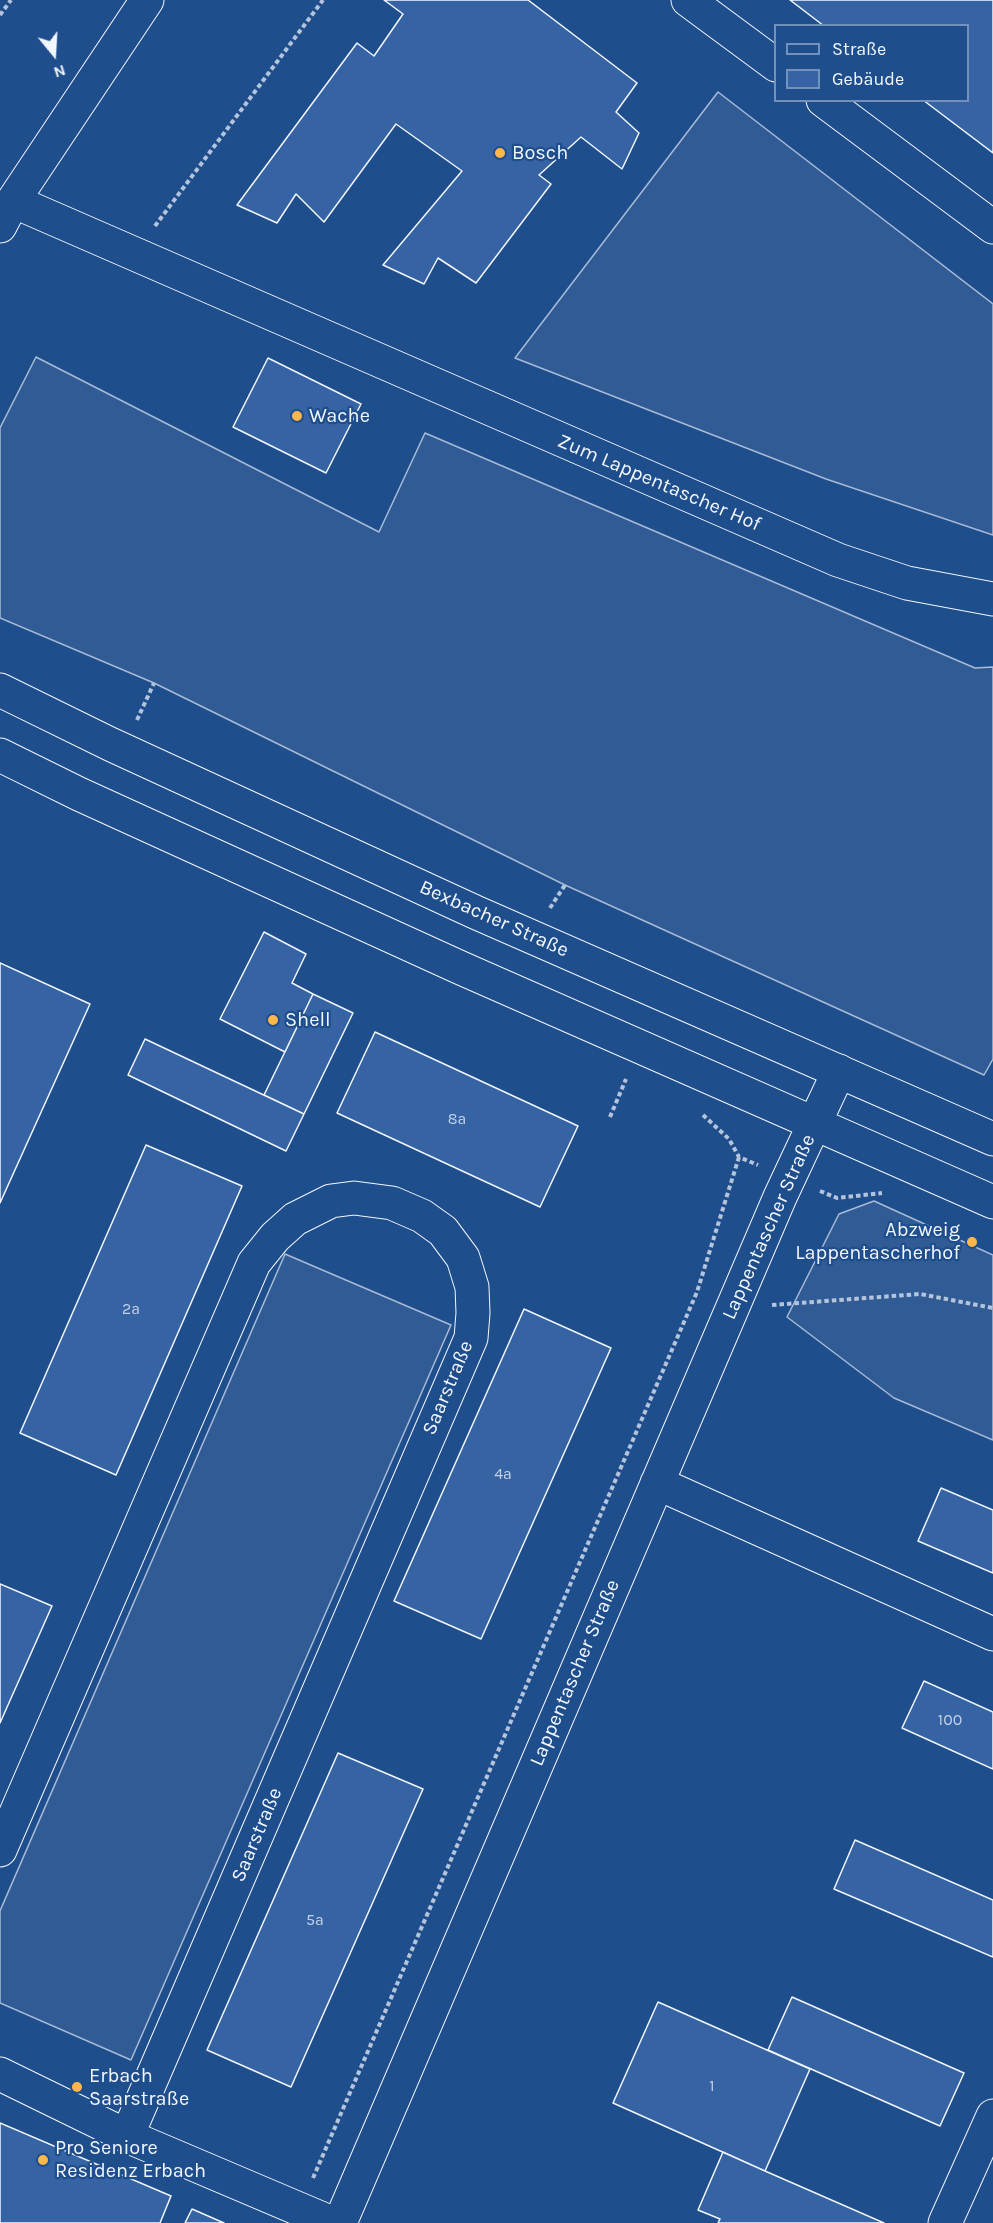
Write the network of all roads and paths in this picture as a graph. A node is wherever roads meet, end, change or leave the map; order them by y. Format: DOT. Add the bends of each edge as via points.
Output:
graph roads {
  1 [pos="11,0"];
  2 [pos="147,0"];
  3 [pos="322,0"];
  4 [pos="688,0"];
  5 [pos="0,15"];
  6 [pos="774,64"];
  7 [pos="826,102"];
  8 [pos="6,214"];
  9 [pos="993,227"];
  10 [pos="134,254"];
  11 [pos="993,599"];
  12 [pos="154,683"];
  13 [pos="0,690"];
  14 [pos="135,723"];
  15 [pos="0,755"];
  16 [pos="565,885"];
  17 [pos="546,914"];
  18 [pos="639,1048"];
  19 [pos="839,1071"];
  20 [pos="610,1117"];
  21 [pos="814,1125"];
  22 [pos="993,1139"];
  23 [pos="739,1157"];
  24 [pos="993,1202"];
  25 [pos="697,1292"];
  26 [pos="733,1308"];
  27 [pos="993,1308"];
  28 [pos="657,1483"];
  29 [pos="993,1634"];
  30 [pos="0,1850"];
  31 [pos="0,2074"];
  32 [pos="993,2116"];
  33 [pos="127,2136"];
  34 [pos="299,2209"];
  35 [pos="332,2223"];
  36 [pos="340,2223"];
  37 [pos="945,2223"];
  1 -- 5 [label="path"];
  2 -- 8 [label="street"];
  3 -- 10 [label="path"];
  4 -- 6 [label="street"];
  7 -- 9 [label="street"];
  8 -- 10 [label="street, Zum Lappentascher Hof"];
  10 -- 11 [label="street, Zum Lappentascher Hof" via="837,561 907,582"];
  12 -- 14 [label="path"];
  13 -- 19 [label="street, Bexbacher Straße" via="475,912"];
  15 -- 18 [label="street"];
  16 -- 17 [label="path"];
  18 -- 20 [label="path"];
  18 -- 21 [label="street"];
  19 -- 21 [label="street, Lappentascher Straße"];
  19 -- 22 [label="street, Bexbacher Straße"];
  21 -- 24 [label="street"];
  21 -- 26 [label="street, Lappentascher Straße"];
  23 -- 25 [label="path"];
  25 -- 26 [label="path"];
  25 -- 34 [label="path"];
  26 -- 27 [label="path" via="920,1294"];
  26 -- 28 [label="street, Lappentascher Straße"];
  28 -- 29 [label="street"];
  28 -- 36 [label="street, Lappentascher Straße"];
  30 -- 33 [label="street, Saarstraße" via="254,1263 295,1219 331,1201 354,1198 392,1203 422,1215 443,1231 463,1258 472,1287 471,1338"];
  31 -- 33 [label="street"];
  32 -- 37 [label="street"];
  33 -- 34 [label="street"];
  34 -- 35 [label="street"];
}
